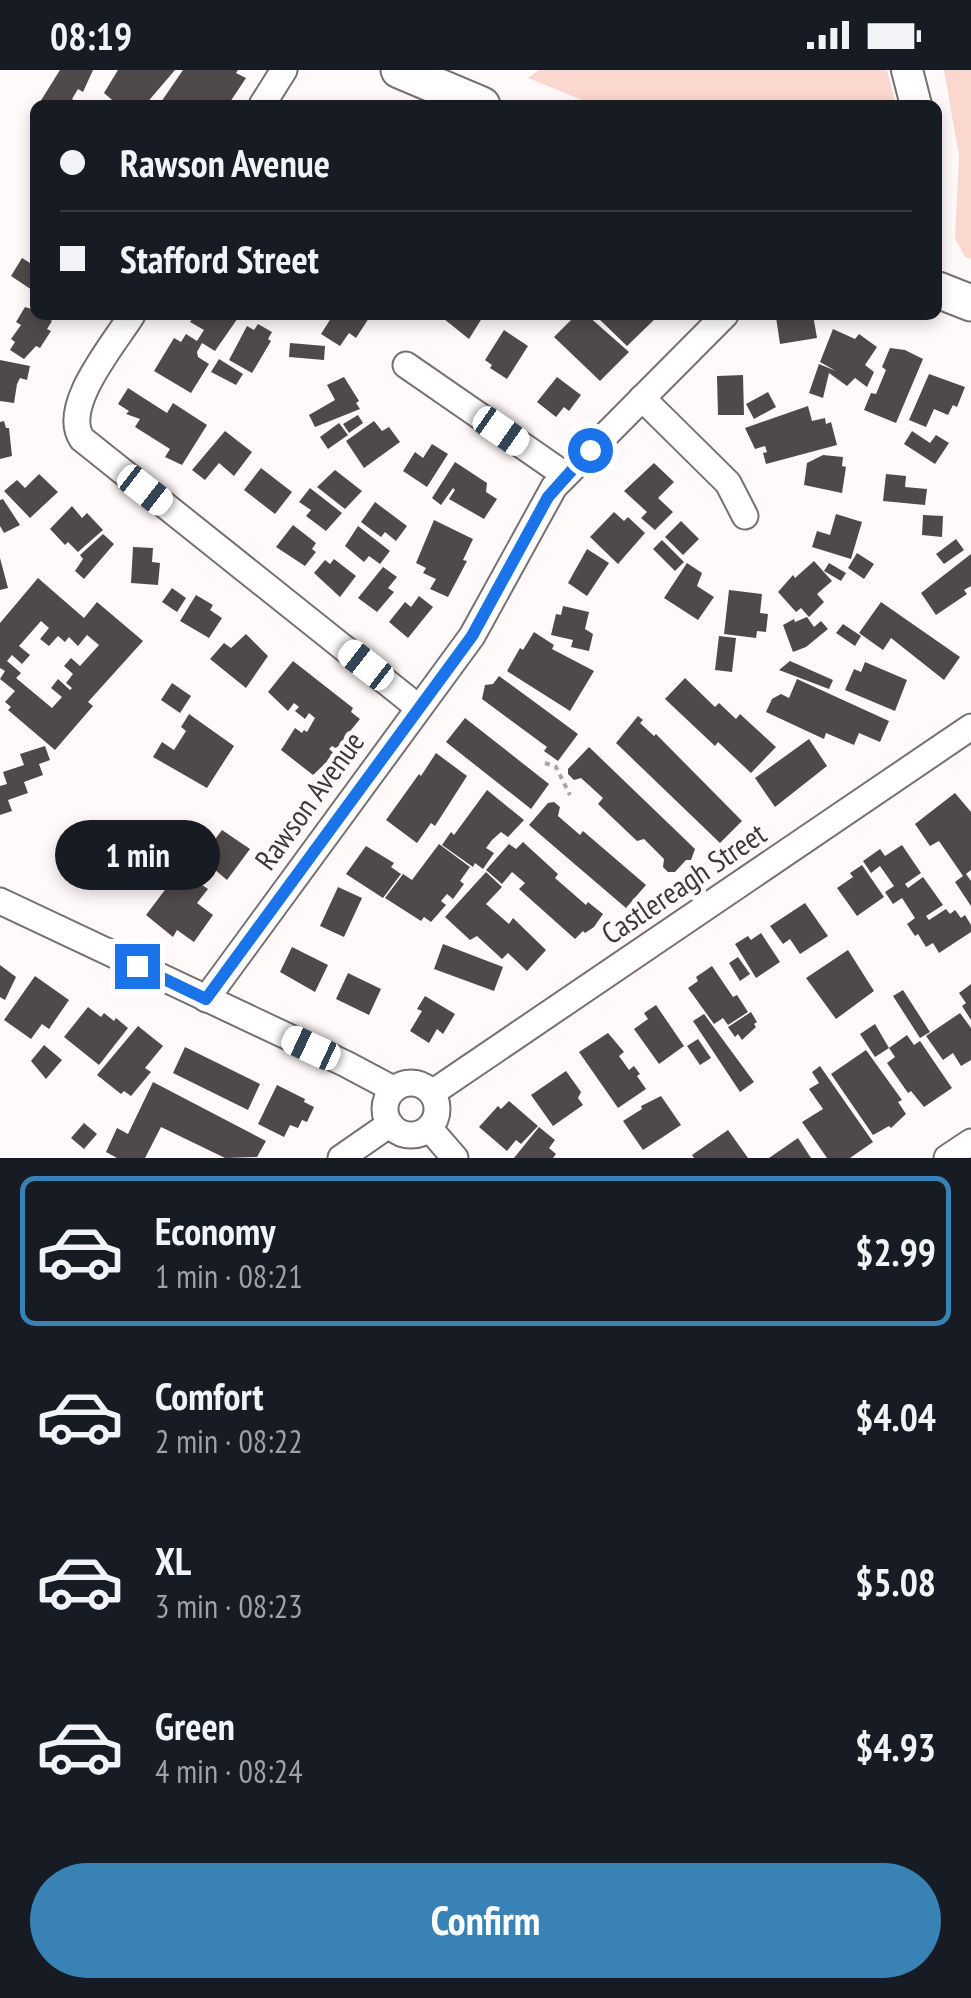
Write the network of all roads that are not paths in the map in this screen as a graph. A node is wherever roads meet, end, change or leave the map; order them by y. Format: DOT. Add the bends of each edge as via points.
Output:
graph roads {
  1 [pos="284,70"];
  2 [pos="398,70"];
  3 [pos="907,70"];
  4 [pos="265,100"];
  5 [pos="470,100"];
  6 [pos="915,100"];
  7 [pos="942,292"];
  8 [pos="971,303"];
  9 [pos="129,320"];
  10 [pos="720,320"];
  11 [pos="406,365"];
  12 [pos="642,398"];
  13 [pos="564,475"];
  14 [pos="745,516"];
  15 [pos="419,708"];
  16 [pos="971,726"];
  17 [pos="0,901"];
  18 [pos="206,999"];
  19 [pos="393,1090"];
  20 [pos="432,1093"];
  21 [pos="390,1124"];
  22 [pos="429,1128"];
  23 [pos="971,1142"];
  24 [pos="340,1158"];
  25 [pos="454,1158"];
  26 [pos="947,1158"];
  1 -- 4 [label="street"];
  2 -- 5 [label="main road"];
  3 -- 6 [label="street"];
  7 -- 8 [label="main road"];
  9 -- 15 [label="street" via="78,401 74,424 82,438"];
  10 -- 12 [label="street, Rawson Avenue"];
  11 -- 13 [label="street"];
  12 -- 13 [label="street, Rawson Avenue"];
  12 -- 14 [label="street" via="728,483"];
  13 -- 15 [label="street, Rawson Avenue" via="480,625"];
  15 -- 18 [label="street, Rawson Avenue"];
  16 -- 20 [label="street, Castlereagh Street"];
  17 -- 18 [label="street"];
  18 -- 19 [label="street"];
  19 -- 20 [label="street" via="411,1082"];
  19 -- 21 [label="street" via="384,1108"];
  20 -- 22 [label="street" via="437,1111"];
  21 -- 22 [label="street" via="409,1135"];
  21 -- 24 [label="street"];
  22 -- 25 [label="street"];
  23 -- 26 [label="street"];
}
